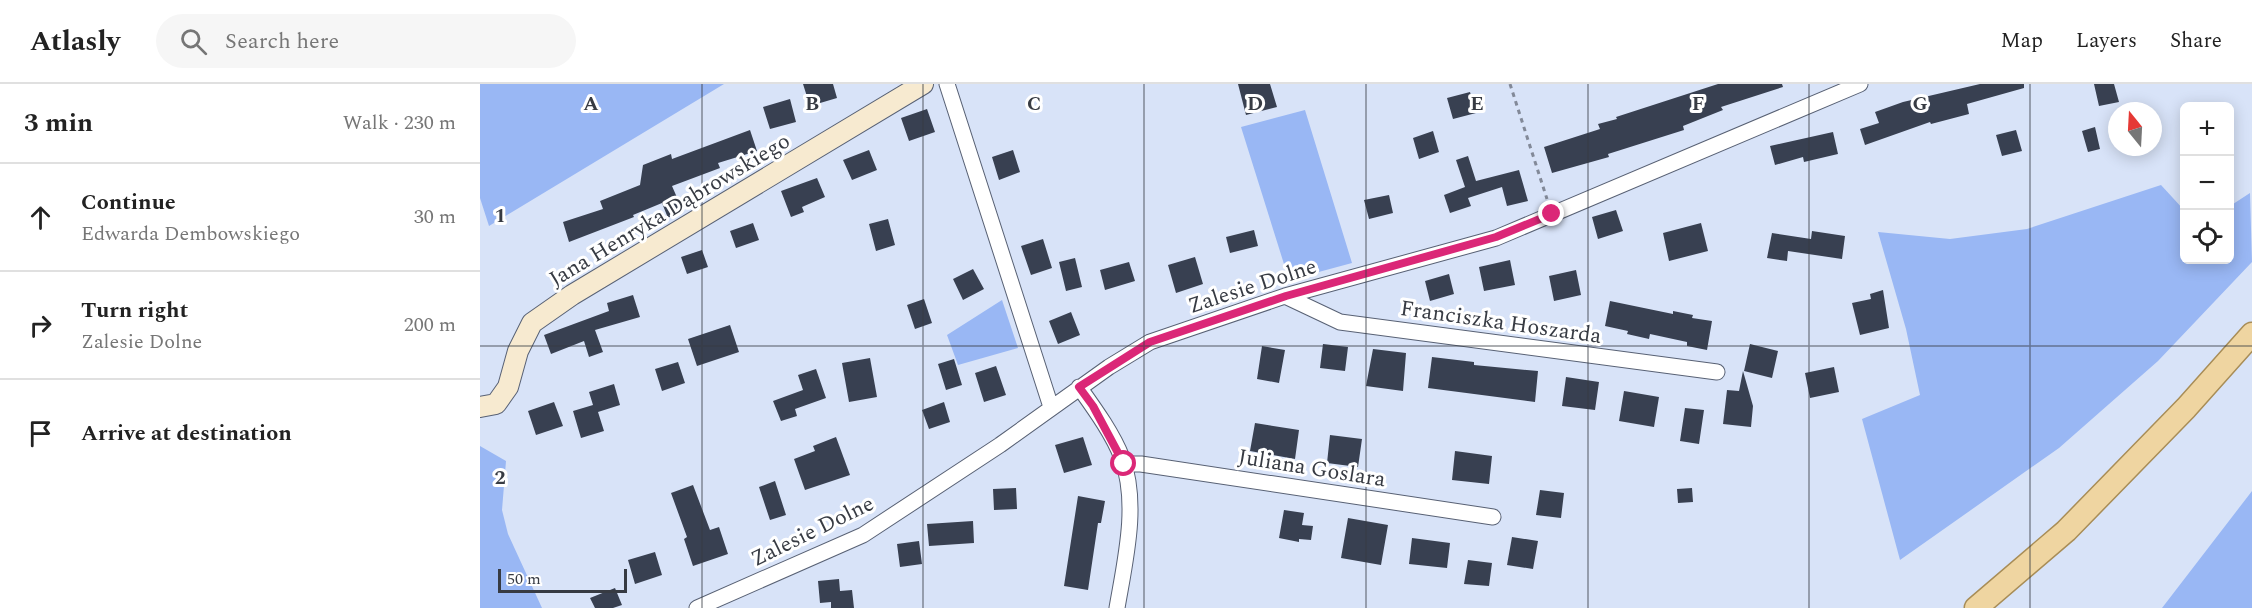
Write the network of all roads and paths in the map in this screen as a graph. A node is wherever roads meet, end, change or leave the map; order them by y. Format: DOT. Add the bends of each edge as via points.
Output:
graph roads {
  1 [pos="923,84"];
  2 [pos="947,84"];
  3 [pos="1510,84"];
  4 [pos="1860,84"];
  5 [pos="1552,214"];
  6 [pos="1286,296"];
  7 [pos="2252,334"];
  8 [pos="1717,372"];
  9 [pos="1079,387"];
  10 [pos="480,407"];
  11 [pos="1051,407"];
  12 [pos="1124,464"];
  13 [pos="1493,517"];
  14 [pos="697,608"];
  15 [pos="1117,608"];
  16 [pos="1976,608"];
  1 -- 10 [label="street, Jana Henryka Dąbrowskiego" via="572,295 532,323 518,351 508,387 496,404"];
  2 -- 11 [label="street"];
  3 -- 5 [label="path"];
  4 -- 5 [label="street, Zalesie Dolne"];
  5 -- 6 [label="street, Zalesie Dolne" via="1496,237"];
  6 -- 8 [label="street, Franciszka Hoszarda" via="1340,322"];
  6 -- 9 [label="street, Zalesie Dolne" via="1150,342"];
  7 -- 16 [label="main road" via="2066,531"];
  9 -- 11 [label="street, Zalesie Dolne"];
  9 -- 12 [label="street"];
  11 -- 14 [label="street, Zalesie Dolne" via="1000,446 863,535"];
  12 -- 13 [label="street, Juliana Goslara"];
  12 -- 15 [label="street" via="1128,536"];
}
